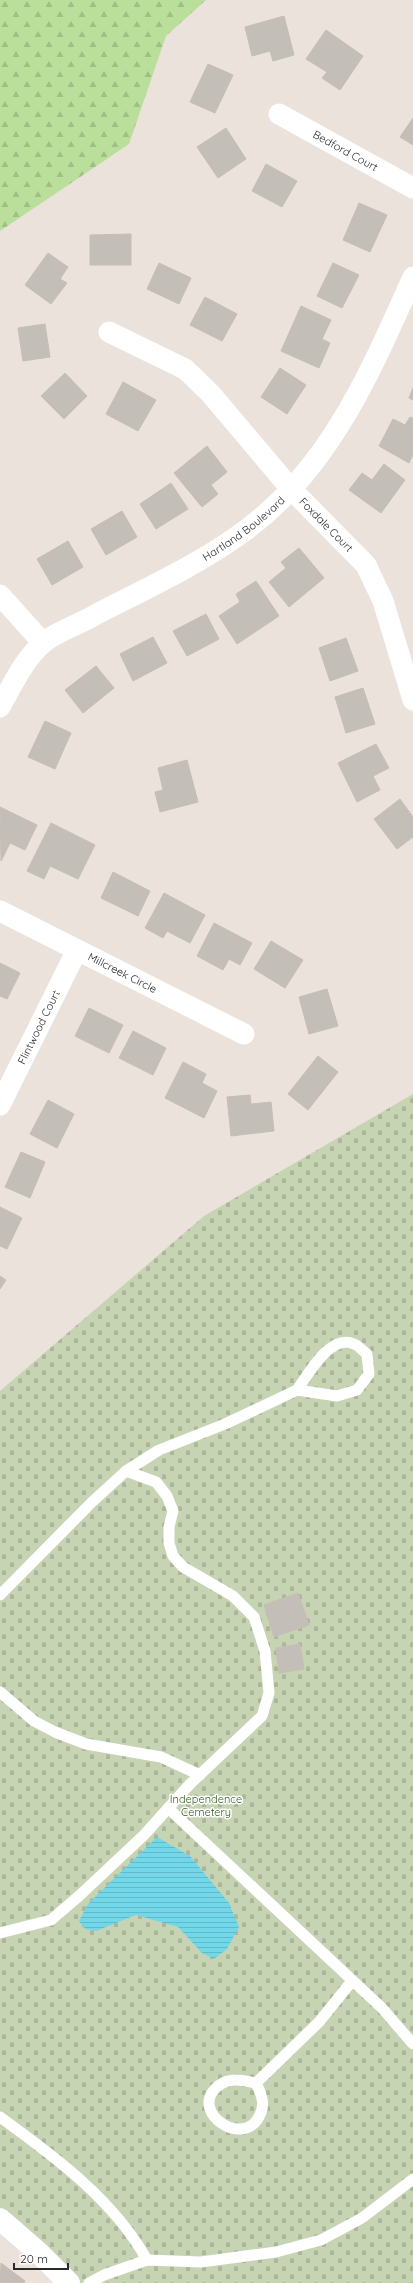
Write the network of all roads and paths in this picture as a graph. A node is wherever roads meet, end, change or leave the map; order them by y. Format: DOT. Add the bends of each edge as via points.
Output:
graph roads {
  1 [pos="279,114"];
  2 [pos="413,188"];
  3 [pos="413,277"];
  4 [pos="109,332"];
  5 [pos="291,489"];
  6 [pos="0,595"];
  7 [pos="43,643"];
  8 [pos="409,675"];
  9 [pos="413,700"];
  10 [pos="0,707"];
  11 [pos="0,911"];
  12 [pos="77,950"];
  13 [pos="244,1034"];
  14 [pos="0,1105"];
  15 [pos="297,1390"];
  16 [pos="126,1471"];
  17 [pos="0,1595"];
  18 [pos="0,1692"];
  19 [pos="200,1775"];
  20 [pos="168,1808"];
  21 [pos="0,1933"];
  22 [pos="352,1981"];
  23 [pos="413,2044"];
  24 [pos="256,2083"];
  25 [pos="0,2117"];
  26 [pos="413,2179"];
  27 [pos="0,2220"];
  28 [pos="147,2260"];
  29 [pos="69,2283"];
  30 [pos="89,2283"];
  1 -- 2 [label="street, Bedford Court"];
  3 -- 5 [label="street, Hartland Boulevard" via="352,406 330,441"];
  4 -- 5 [label="street, Foxdale Court" via="185,369 210,393"];
  5 -- 7 [label="street, Hartland Boulevard" via="240,535"];
  5 -- 8 [label="street, Foxdale Court" via="366,565 383,601"];
  6 -- 7 [label="street"];
  7 -- 10 [label="street, Hartland Boulevard" via="22,669"];
  8 -- 9 [label="street, Foxdale Court"];
  11 -- 12 [label="street, Millcreek Circle"];
  12 -- 13 [label="street, Millcreek Circle"];
  12 -- 14 [label="street, Flintwood Court"];
  15 -- 15 [label="lane" via="325,1351 342,1343 354,1344 367,1354 369,1374 357,1390 337,1396"];
  15 -- 16 [label="lane" via="225,1424 159,1450"];
  16 -- 17 [label="lane"];
  16 -- 19 [label="lane" via="156,1482 167,1496 172,1511 169,1543 174,1556 182,1566 233,1596 254,1617 265,1651 269,1694 262,1716"];
  18 -- 19 [label="lane" via="34,1721 54,1732 86,1744 161,1757"];
  19 -- 20 [label="lane"];
  20 -- 21 [label="lane" via="144,1835 51,1920"];
  20 -- 22 [label="lane"];
  22 -- 23 [label="lane" via="382,2008"];
  22 -- 24 [label="lane" via="319,2022"];
  24 -- 24 [label="lane" via="238,2079 221,2082 210,2095 209,2108 216,2120 230,2128 242,2129 254,2123 263,2111 262,2097"];
  25 -- 28 [label="lane" via="95,2193 133,2235"];
  26 -- 28 [label="lane" via="362,2218 321,2240 276,2252 201,2262"];
  27 -- 29 [label="main road"];
  28 -- 30 [label="lane"];
}
